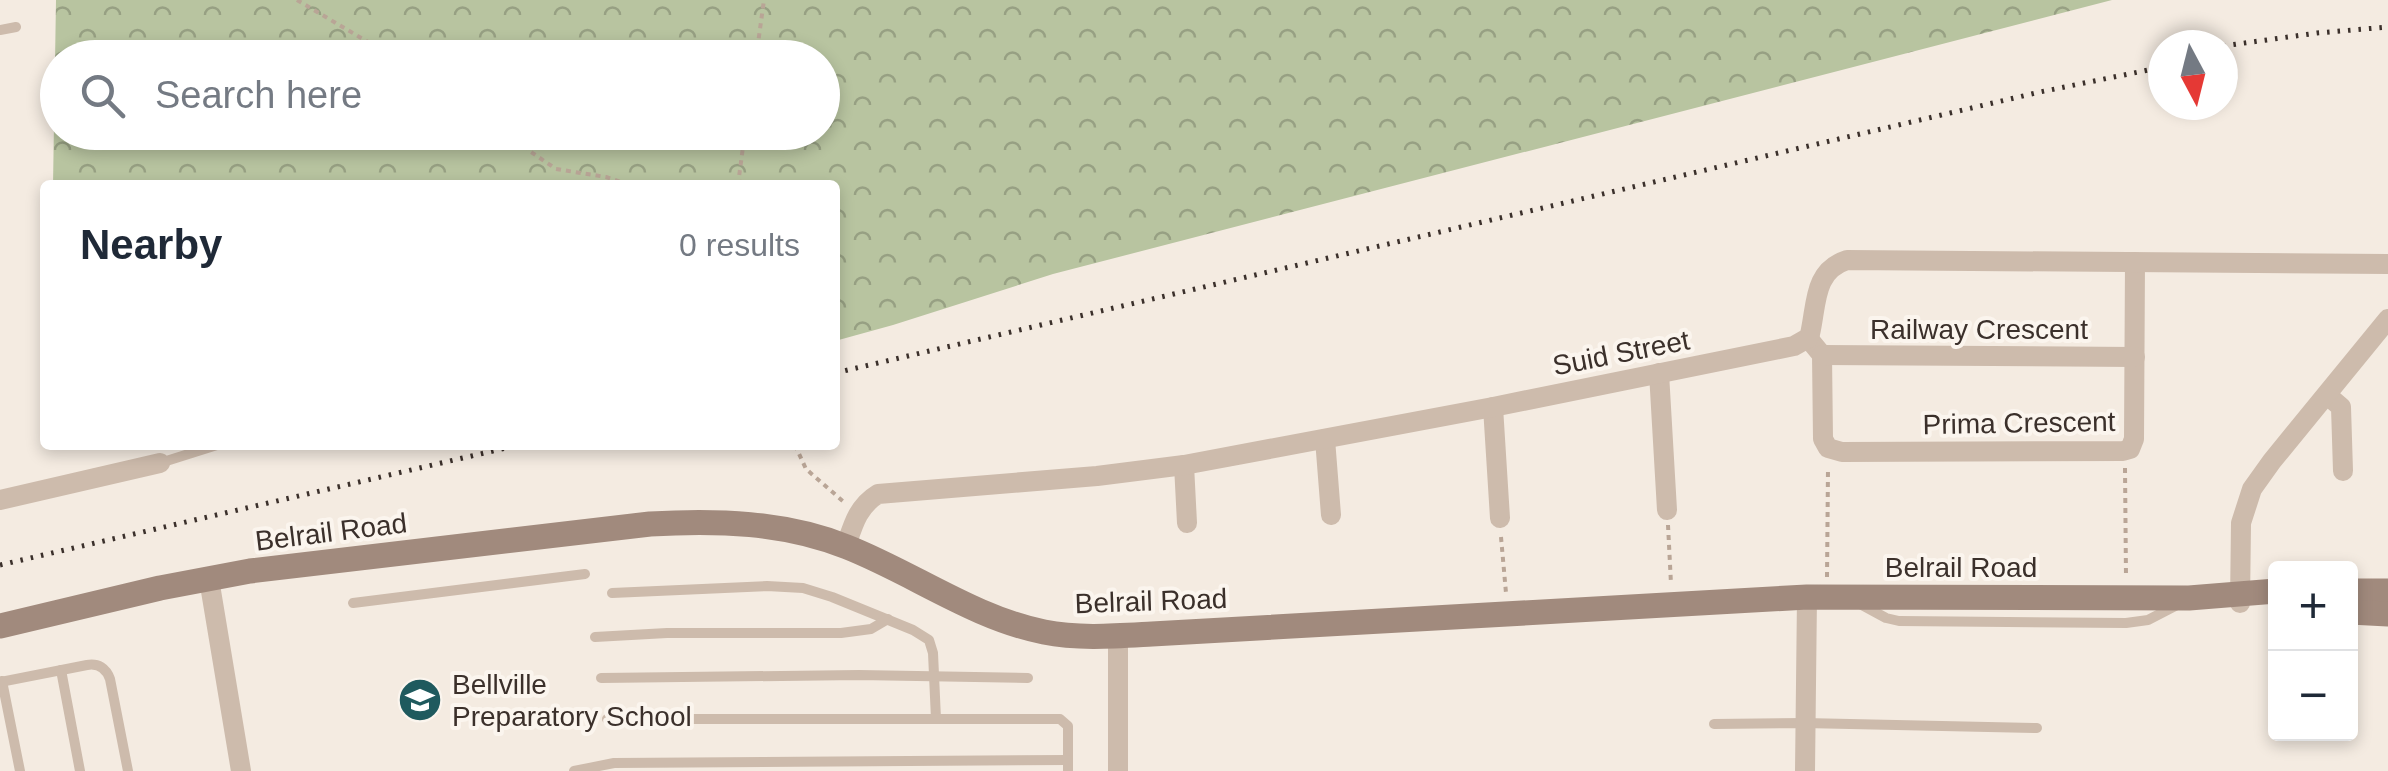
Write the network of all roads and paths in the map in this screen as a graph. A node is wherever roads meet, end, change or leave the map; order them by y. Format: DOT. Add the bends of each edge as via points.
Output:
graph roads {
  1 [pos="297,0"];
  2 [pos="764,0"];
  3 [pos="16,27"];
  4 [pos="0,30"];
  5 [pos="364,40"];
  6 [pos="758,40"];
  7 [pos="529,150"];
  8 [pos="742,150"];
  9 [pos="617,180"];
  10 [pos="739,180"];
  11 [pos="2134,262"];
  12 [pos="2388,264"];
  13 [pos="2388,320"];
  14 [pos="1808,338"];
  15 [pos="1822,354"];
  16 [pos="2136,357"];
  17 [pos="1659,373"];
  18 [pos="2327,395"];
  19 [pos="1493,407"];
  20 [pos="1326,439"];
  21 [pos="201,450"];
  22 [pos="797,450"];
  23 [pos="1835,450"];
  24 [pos="2123,451"];
  25 [pos="160,463"];
  26 [pos="1184,465"];
  27 [pos="2344,471"];
  28 [pos="0,500"];
  29 [pos="848,506"];
  30 [pos="1667,510"];
  31 [pos="1332,514"];
  32 [pos="1500,518"];
  33 [pos="1187,523"];
  34 [pos="846,546"];
  35 [pos="586,574"];
  36 [pos="1827,577"];
  37 [pos="2126,578"];
  38 [pos="209,579"];
  39 [pos="1671,584"];
  40 [pos="2358,591"];
  41 [pos="2388,591"];
  42 [pos="2268,592"];
  43 [pos="612,593"];
  44 [pos="1506,594"];
  45 [pos="1807,597"];
  46 [pos="2240,598"];
  47 [pos="354,603"];
  48 [pos="2268,607"];
  49 [pos="2358,612"];
  50 [pos="2388,614"];
  51 [pos="888,620"];
  52 [pos="0,626"];
  53 [pos="1118,636"];
  54 [pos="594,637"];
  55 [pos="61,670"];
  56 [pos="934,677"];
  57 [pos="601,678"];
  58 [pos="1028,678"];
  59 [pos="1,681"];
  60 [pos="936,719"];
  61 [pos="607,720"];
  62 [pos="1804,723"];
  63 [pos="1714,724"];
  64 [pos="2037,728"];
  65 [pos="1068,766"];
  66 [pos="20,771"];
  67 [pos="80,771"];
  68 [pos="128,771"];
  69 [pos="241,771"];
  70 [pos="574,771"];
  71 [pos="1118,771"];
  72 [pos="1805,771"];
  1 -- 5 [label="path"];
  2 -- 6 [label="path"];
  3 -- 4 [label="lane"];
  7 -- 9 [label="path" via="556,169"];
  8 -- 10 [label="path"];
  11 -- 12 [label="street"];
  11 -- 14 [label="street" via="1848,260 1822,278"];
  11 -- 16 [label="street, Prima Crescent"];
  13 -- 18 [label="street"];
  14 -- 15 [label="street"];
  14 -- 17 [label="street, Suid Street"];
  15 -- 16 [label="street, Railway Crescent"];
  15 -- 23 [label="street" via="1823,439"];
  16 -- 24 [label="street, Prima Crescent" via="2134,438"];
  17 -- 19 [label="street, Suid Street"];
  17 -- 30 [label="street"];
  18 -- 27 [label="street" via="2342,407"];
  18 -- 46 [label="street" via="2252,489 2242,523"];
  19 -- 20 [label="street, Suid Street"];
  19 -- 32 [label="street"];
  20 -- 26 [label="street, Suid Street"];
  20 -- 31 [label="street"];
  21 -- 25 [label="lane"];
  22 -- 29 [label="path" via="806,469"];
  23 -- 24 [label="street, Prima Crescent"];
  23 -- 36 [label="path"];
  24 -- 37 [label="path"];
  25 -- 28 [label="street"];
  26 -- 33 [label="street"];
  26 -- 34 [label="street, Suid Street" via="878,494 858,513"];
  30 -- 39 [label="path"];
  32 -- 44 [label="path"];
  34 -- 38 [label="street, Belrail Road" via="787,530 686,522"];
  34 -- 53 [label="street, Belrail Road" via="1020,626"];
  35 -- 47 [label="lane"];
  38 -- 52 [label="street, Belrail Road"];
  38 -- 69 [label="street"];
  40 -- 41 [label="street"];
  42 -- 46 [label="street, Belrail Road"];
  43 -- 51 [label="lane" via="803,588"];
  45 -- 46 [label="street, Belrail Road"];
  45 -- 53 [label="street, Belrail Road"];
  45 -- 62 [label="street"];
  46 -- 48 [label="street, Belrail Road"];
  49 -- 50 [label="street"];
  51 -- 54 [label="lane" via="841,633"];
  51 -- 56 [label="lane" via="929,640"];
  53 -- 71 [label="street"];
  55 -- 59 [label="lane"];
  55 -- 67 [label="lane"];
  55 -- 68 [label="lane" via="93,664 108,673"];
  56 -- 57 [label="lane"];
  56 -- 58 [label="lane"];
  56 -- 60 [label="lane"];
  59 -- 66 [label="lane"];
  60 -- 61 [label="lane"];
  60 -- 65 [label="lane" via="1060,719 1068,726"];
  62 -- 63 [label="lane"];
  62 -- 64 [label="lane"];
  62 -- 72 [label="street"];
  65 -- 70 [label="lane" via="614,764"];
}
